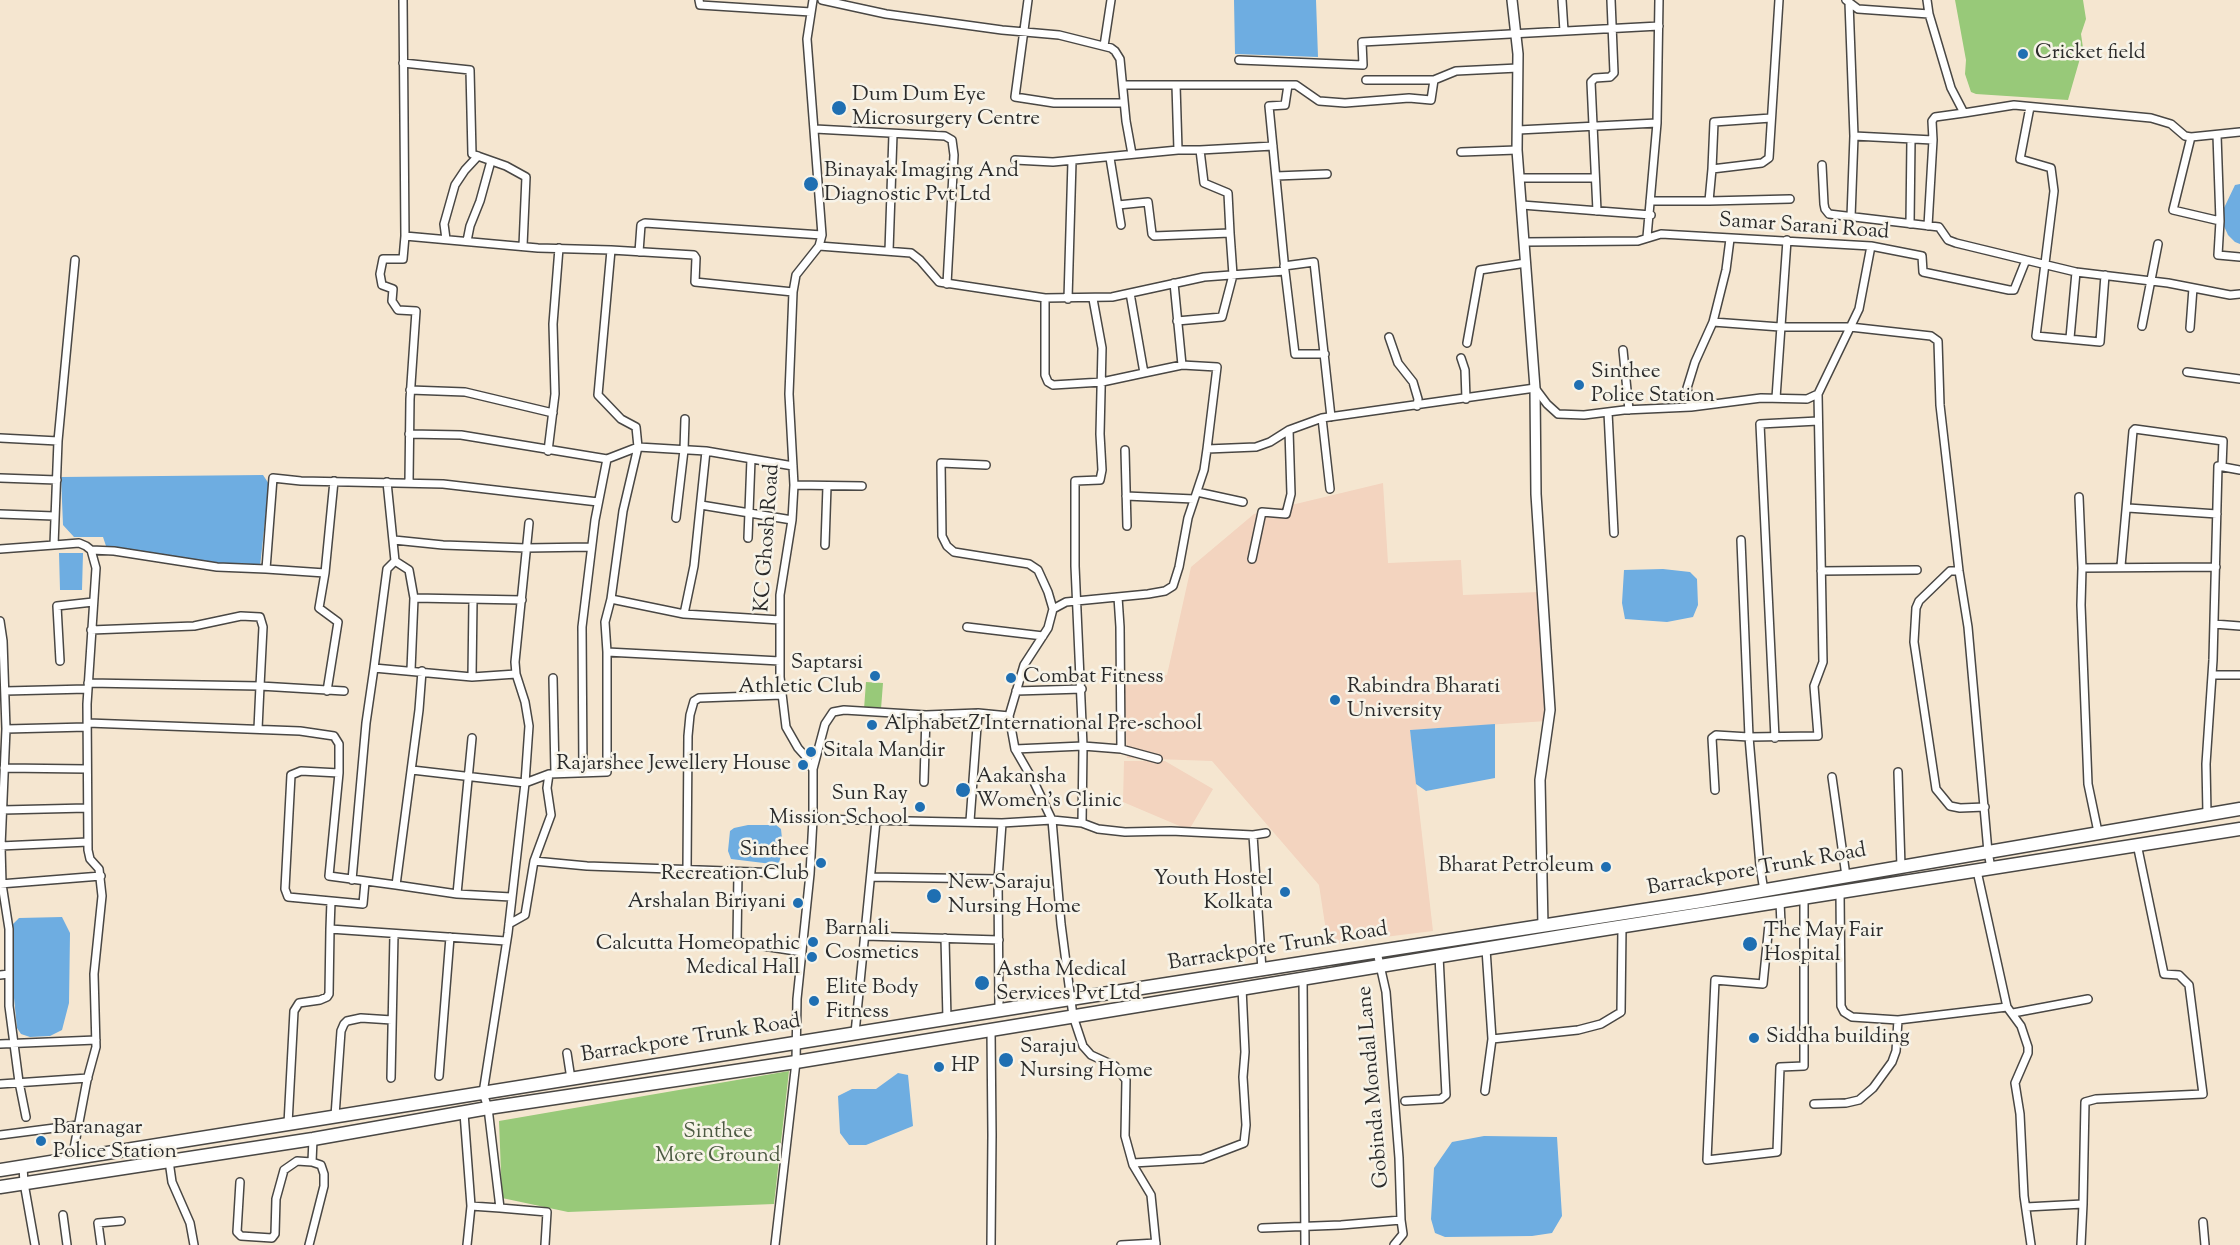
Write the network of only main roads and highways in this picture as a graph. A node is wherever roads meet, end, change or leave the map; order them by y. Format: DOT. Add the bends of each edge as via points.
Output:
graph roads {
  1 [pos="2240,809"];
  2 [pos="2240,829"];
  3 [pos="0,1170"];
  4 [pos="0,1187"];
  1 -- 3 [label="main road, Barrackpore Trunk Road" via="1702,901"];
  2 -- 4 [label="main road, Barrackpore Trunk Road"];
}
